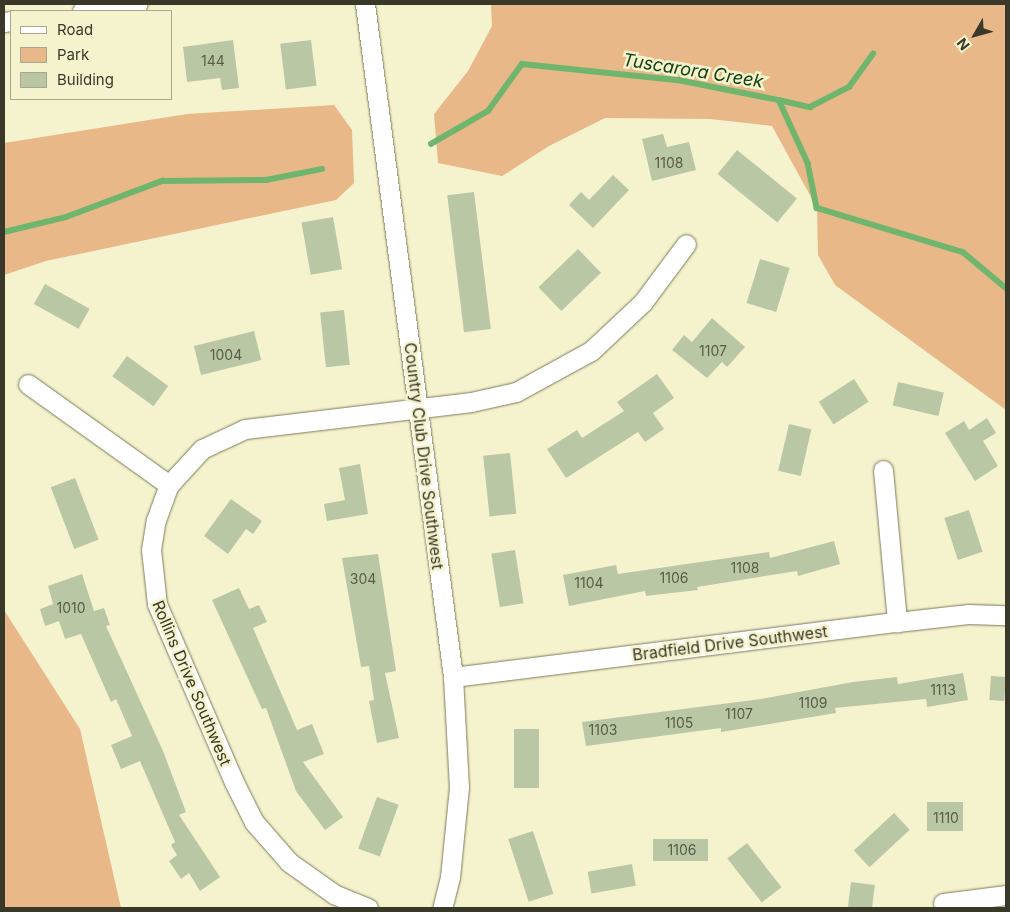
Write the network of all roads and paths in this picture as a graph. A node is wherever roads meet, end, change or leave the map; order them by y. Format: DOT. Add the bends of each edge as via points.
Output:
graph roads {
  1 [pos="138,4"];
  2 [pos="365,4"];
  3 [pos="90,10"];
  4 [pos="686,244"];
  5 [pos="28,384"];
  6 [pos="418,409"];
  7 [pos="883,470"];
  8 [pos="169,485"];
  9 [pos="1006,615"];
  10 [pos="897,622"];
  11 [pos="453,678"];
  12 [pos="1006,895"];
  13 [pos="943,903"];
  14 [pos="368,908"];
  15 [pos="442,908"];
  1 -- 3 [label="street"];
  2 -- 6 [label="street, Country Club Drive Southwest"];
  4 -- 6 [label="street, Rollins Drive Southwest" via="624,320 591,351 562,369 516,392"];
  5 -- 8 [label="street"];
  6 -- 8 [label="street, Rollins Drive Southwest" via="245,429 202,449"];
  6 -- 11 [label="street, Country Club Drive Southwest"];
  7 -- 10 [label="street"];
  8 -- 14 [label="street, Rollins Drive Southwest" via="156,520 151,550 157,604 234,782 254,822 289,862 334,894"];
  9 -- 10 [label="street, Bradfield Drive Southwest" via="968,614"];
  10 -- 11 [label="street, Bradfield Drive Southwest"];
  11 -- 15 [label="street, Country Club Drive Southwest" via="459,788 450,877"];
  12 -- 13 [label="street"];
}
